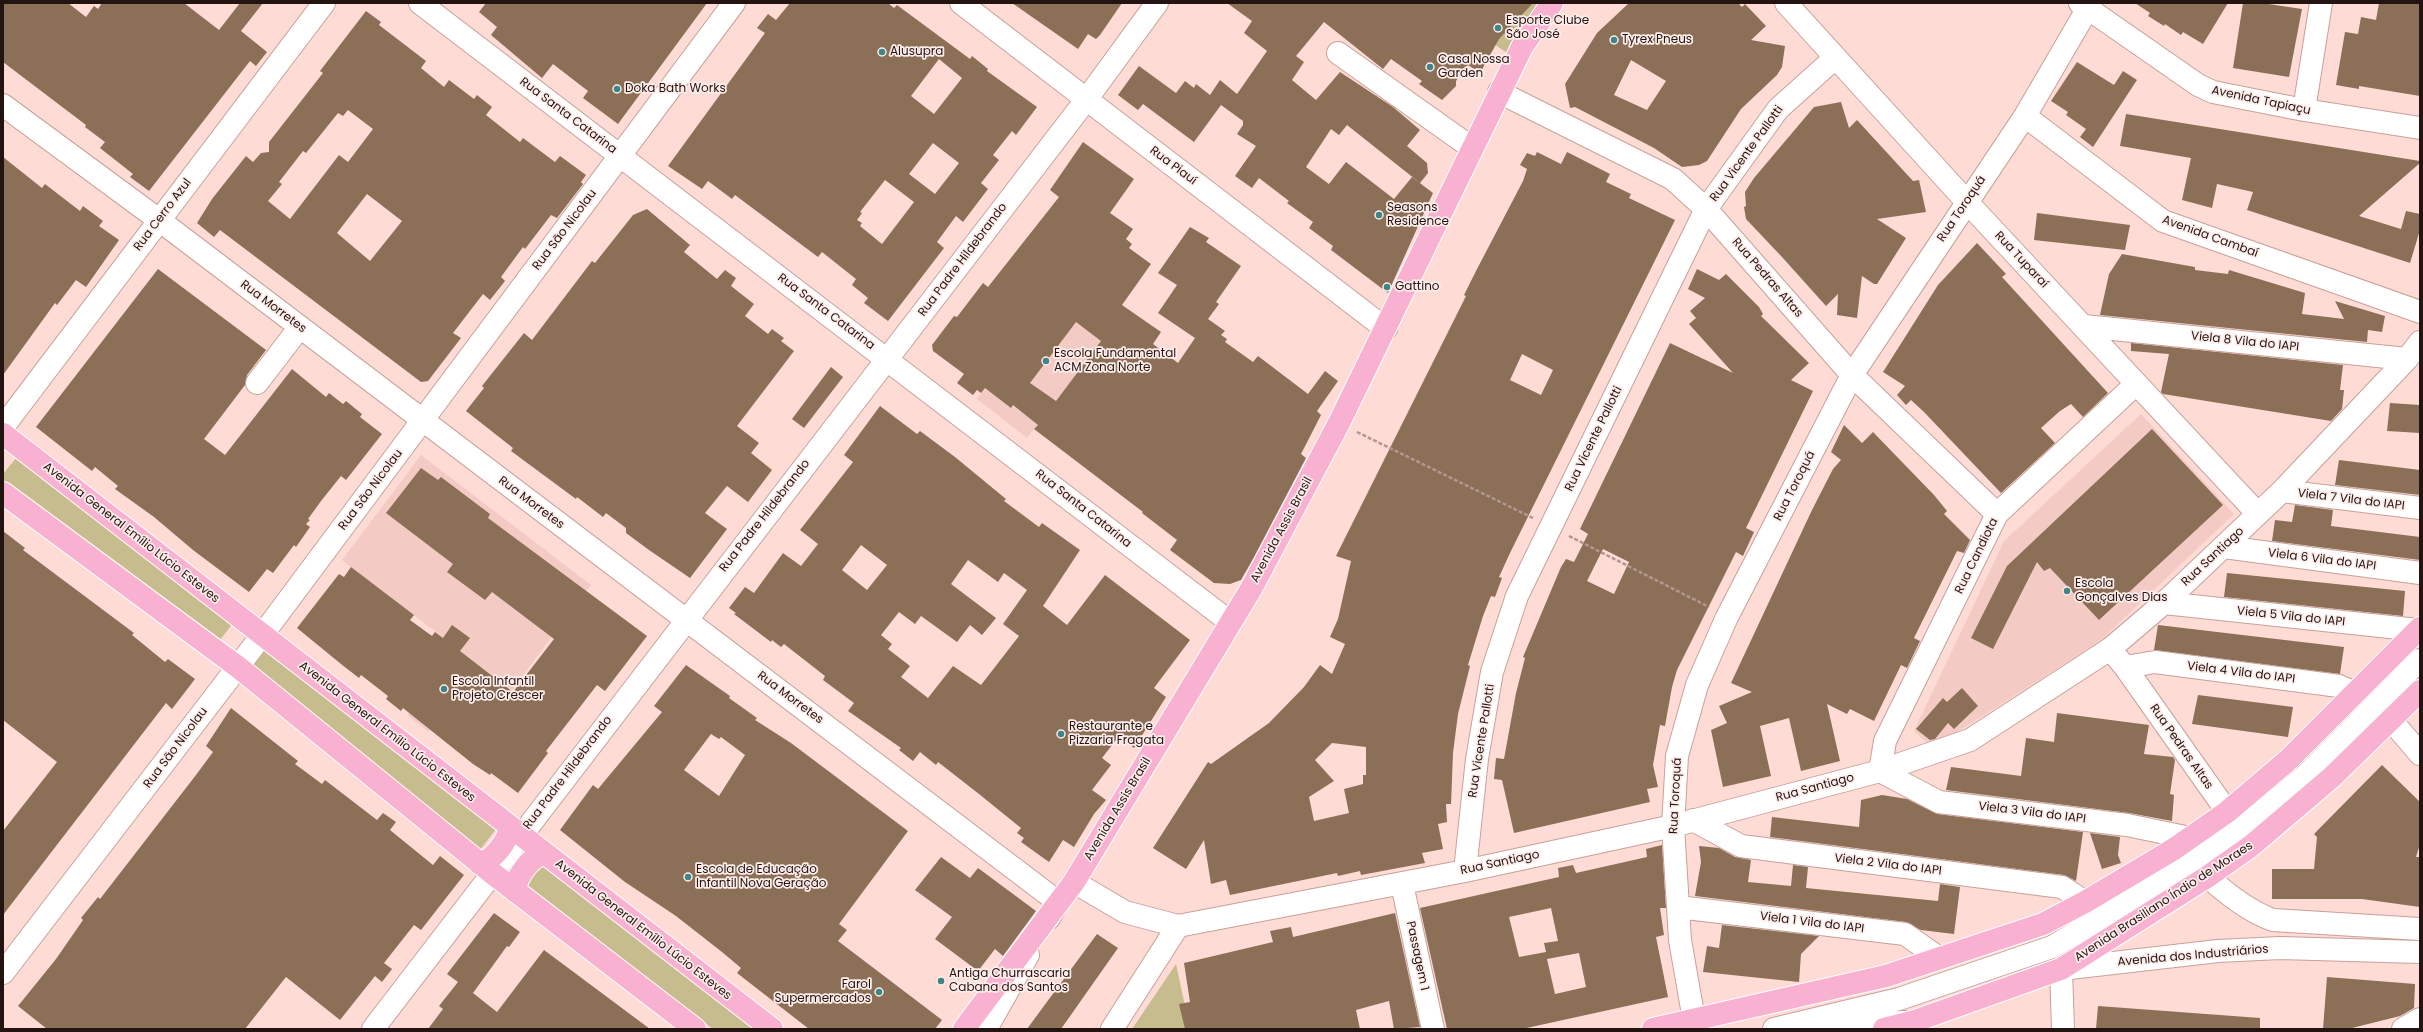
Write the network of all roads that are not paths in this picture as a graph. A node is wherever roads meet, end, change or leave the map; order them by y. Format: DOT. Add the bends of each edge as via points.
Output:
graph roads {
  1 [pos="324,3"];
  2 [pos="420,3"];
  3 [pos="734,3"];
  4 [pos="961,3"];
  5 [pos="1157,3"];
  6 [pos="1552,3"];
  7 [pos="1786,3"];
  8 [pos="2321,3"];
  9 [pos="2086,5"];
  10 [pos="1338,53"];
  11 [pos="1835,58"];
  12 [pos="1499,92"];
  13 [pos="1086,100"];
  14 [pos="3,105"];
  15 [pos="2304,110"];
  16 [pos="2026,116"];
  17 [pos="2420,128"];
  18 [pos="1472,148"];
  19 [pos="620,156"];
  20 [pos="1966,202"];
  21 [pos="1706,209"];
  22 [pos="159,220"];
  23 [pos="2420,312"];
  24 [pos="2084,326"];
  25 [pos="300,327"];
  26 [pos="1386,329"];
  27 [pos="2414,350"];
  28 [pos="887,359"];
  29 [pos="1852,375"];
  30 [pos="257,383"];
  31 [pos="2136,384"];
  32 [pos="423,420"];
  33 [pos="3,427"];
  34 [pos="3,434"];
  35 [pos="2282,491"];
  36 [pos="3,492"];
  37 [pos="2420,508"];
  38 [pos="1997,514"];
  39 [pos="2258,514"];
  40 [pos="2224,547"];
  41 [pos="2420,573"];
  42 [pos="2164,603"];
  43 [pos="685,619"];
  44 [pos="1230,622"];
  45 [pos="2419,629"];
  46 [pos="263,634"];
  47 [pos="2110,649"];
  48 [pos="2420,660"];
  49 [pos="238,667"];
  50 [pos="2125,667"];
  51 [pos="2420,692"];
  52 [pos="2355,693"];
  53 [pos="2391,720"];
  54 [pos="2420,754"];
  55 [pos="1880,771"];
  56 [pos="2228,812"];
  57 [pos="1683,823"];
  58 [pos="515,832"];
  59 [pos="2245,838"];
  60 [pos="2182,844"];
  61 [pos="544,854"];
  62 [pos="486,869"];
  63 [pos="2199,870"];
  64 [pos="1465,871"];
  65 [pos="1074,882"];
  66 [pos="1402,884"];
  67 [pos="515,891"];
  68 [pos="1058,902"];
  69 [pos="2085,902"];
  70 [pos="1678,907"];
  71 [pos="1178,926"];
  72 [pos="2420,929"];
  73 [pos="2420,952"];
  74 [pos="1939,958"];
  75 [pos="2061,969"];
  76 [pos="3,973"];
  77 [pos="1886,976"];
  78 [pos="2420,1019"];
  79 [pos="1694,1020"];
  80 [pos="1912,1022"];
  81 [pos="1781,1028"];
  82 [pos="373,1029"];
  83 [pos="695,1029"];
  84 [pos="772,1029"];
  85 [pos="964,1029"];
  86 [pos="986,1029"];
  87 [pos="1112,1029"];
  88 [pos="1433,1029"];
  89 [pos="1653,1029"];
  90 [pos="1884,1029"];
  91 [pos="2063,1029"];
  92 [pos="2403,1029"];
  1 -- 22 [label="street, Rua Cerro Azul"];
  2 -- 19 [label="street, Rua Santa Catarina"];
  3 -- 19 [label="street, Rua São Nicolau"];
  4 -- 13 [label="street, Rua Piauí"];
  5 -- 13 [label="street, Rua Padre Hildebrando"];
  6 -- 12 [label="main road, Avenida Assis Brasil" via="1522,47"];
  7 -- 11 [label="street, Rua Tuparaí"];
  8 -- 15 [label="street"];
  9 -- 15 [label="street, Avenida Tapiaçu" via="2198,85 2213,92"];
  9 -- 16 [label="street, Rua Toroquá"];
  10 -- 18 [label="street"];
  11 -- 20 [label="street, Rua Tuparaí"];
  11 -- 21 [label="street, Rua Vicente Pallotti" via="1778,109"];
  12 -- 18 [label="main road, Avenida Assis Brasil"];
  12 -- 21 [label="street, Rua Pedras Altas" via="1674,179"];
  13 -- 26 [label="street, Rua Piauí"];
  13 -- 28 [label="street, Rua Padre Hildebrando"];
  14 -- 22 [label="street, Rua Morretes"];
  15 -- 17 [label="street, Avenida Tapiaçu"];
  16 -- 20 [label="street, Rua Toroquá"];
  16 -- 23 [label="street, Avenida Cambaí" via="2163,222"];
  18 -- 26 [label="main road, Avenida Assis Brasil"];
  19 -- 28 [label="street, Rua Santa Catarina"];
  19 -- 32 [label="street, Rua São Nicolau"];
  20 -- 24 [label="street, Rua Tuparaí"];
  20 -- 29 [label="street, Rua Toroquá"];
  21 -- 29 [label="street, Rua Pedras Altas"];
  21 -- 64 [label="street, Rua Vicente Pallotti" via="1517,596 1492,672 1477,758"];
  22 -- 25 [label="street, Rua Morretes"];
  22 -- 33 [label="street, Rua Cerro Azul"];
  24 -- 27 [label="street, Viela 8 Vila do IAPI"];
  24 -- 31 [label="street, Rua Tuparaí"];
  25 -- 30 [label="street"];
  25 -- 32 [label="street, Rua Morretes"];
  26 -- 44 [label="main road, Avenida Assis Brasil" via="1270,554"];
  27 -- 35 [label="street, Rua Santiago"];
  28 -- 43 [label="street, Rua Padre Hildebrando"];
  28 -- 44 [label="street, Rua Santa Catarina"];
  29 -- 38 [label="street, Rua Pedras Altas"];
  29 -- 57 [label="street, Rua Toroquá" via="1727,617 1697,685 1677,756"];
  31 -- 38 [label="street, Rua Candiota"];
  31 -- 39 [label="street, Rua Tuparaí"];
  32 -- 43 [label="street, Rua Morretes"];
  32 -- 46 [label="street, Rua São Nicolau"];
  34 -- 46 [label="main road, Avenida General Emílio Lúcio Esteves"];
  35 -- 37 [label="street, Viela 7 Vila do IAPI"];
  35 -- 39 [label="street, Rua Santiago"];
  36 -- 49 [label="main road"];
  38 -- 55 [label="street, Rua Candiota" via="1885,741"];
  39 -- 40 [label="street, Rua Santiago"];
  40 -- 41 [label="street, Viela 6 Vila do IAPI"];
  40 -- 42 [label="street, Rua Santiago"];
  42 -- 45 [label="street, Viela 5 Vila do IAPI"];
  42 -- 47 [label="street, Rua Santiago"];
  43 -- 58 [label="street, Rua Padre Hildebrando"];
  43 -- 68 [label="street, Rua Morretes"];
  44 -- 65 [label="main road, Avenida Assis Brasil"];
  45 -- 52 [label="main road"];
  46 -- 49 [label="street, Rua São Nicolau"];
  46 -- 58 [label="main road, Avenida General Emílio Lúcio Esteves"];
  47 -- 50 [label="street, Rua Pedras Altas"];
  47 -- 55 [label="street, Rua Santiago" via="1970,740"];
  48 -- 59 [label="street"];
  49 -- 62 [label="main road"];
  49 -- 76 [label="street, Rua São Nicolau"];
  50 -- 52 [label="street, Viela 4 Vila do IAPI" via="2155,662 2339,686"];
  50 -- 56 [label="street, Rua Pedras Altas"];
  51 -- 53 [label="main road, Avenida Brasiliano Índio de Moraes"];
  52 -- 56 [label="main road" via="2287,761"];
  53 -- 54 [label="street"];
  53 -- 59 [label="main road, Avenida Brasiliano Índio de Moraes" via="2326,783"];
  55 -- 57 [label="street, Rua Santiago"];
  55 -- 60 [label="street, Viela 3 Vila do IAPI" via="1939,802 2127,825"];
  56 -- 59 [label="street, Rua Pedras Altas"];
  56 -- 60 [label="main road"];
  57 -- 64 [label="street, Rua Santiago"];
  57 -- 69 [label="street, Viela 2 Vila do IAPI" via="1741,846 2062,887"];
  57 -- 70 [label="street, Rua Toroquá"];
  58 -- 61 [label="main road, Avenida General Emílio Lúcio Esteves"];
  58 -- 62 [label="street, Rua Padre Hildebrando"];
  59 -- 63 [label="main road, Avenida Brasiliano Índio de Moraes"];
  60 -- 63 [label="street"];
  60 -- 69 [label="main road"];
  61 -- 67 [label="main road" via="536,856 516,882"];
  61 -- 84 [label="main road, Avenida General Emílio Lúcio Esteves"];
  62 -- 67 [label="main road"];
  62 -- 82 [label="street, Rua Padre Hildebrando"];
  63 -- 72 [label="street" via="2242,905 2256,914 2273,920"];
  63 -- 75 [label="main road, Avenida Brasiliano Índio de Moraes"];
  63 -- 81 [label="street" via="2052,946 1899,999"];
  64 -- 66 [label="street, Rua Santiago"];
  65 -- 68 [label="main road, Avenida Assis Brasil"];
  65 -- 71 [label="street, Rua Santiago" via="1125,912"];
  66 -- 71 [label="street, Rua Santiago"];
  66 -- 88 [label="street, Passagem 1"];
  67 -- 83 [label="main road"];
  68 -- 85 [label="main road, Avenida Assis Brasil"];
  68 -- 86 [label="street"];
  69 -- 74 [label="main road" via="2042,924"];
  70 -- 74 [label="street, Viela 1 Vila do IAPI" via="1904,934"];
  70 -- 79 [label="street, Rua Toroquá" via="1680,940"];
  71 -- 87 [label="street"];
  73 -- 75 [label="street, Avenida dos Industriários" via="2280,948 2218,951"];
  74 -- 77 [label="main road"];
  75 -- 80 [label="main road, Avenida Brasiliano Índio de Moraes"];
  75 -- 91 [label="street"];
  77 -- 79 [label="main road"];
  77 -- 81 [label="street"];
  78 -- 92 [label="street"];
  79 -- 89 [label="main road"];
  80 -- 81 [label="street"];
  80 -- 90 [label="main road, Avenida Brasiliano Índio de Moraes"];
}
